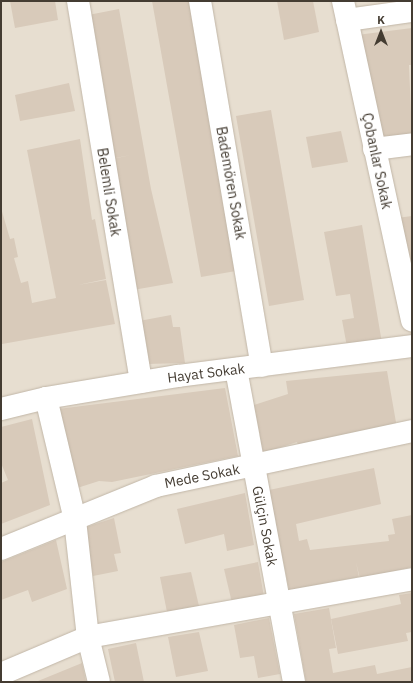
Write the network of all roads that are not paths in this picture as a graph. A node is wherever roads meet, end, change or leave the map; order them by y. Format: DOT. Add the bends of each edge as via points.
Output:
graph roads {
  1 [pos="78,1"];
  2 [pos="200,1"];
  3 [pos="345,11"];
  4 [pos="412,11"];
  5 [pos="412,144"];
  6 [pos="374,149"];
  7 [pos="407,276"];
  8 [pos="412,321"];
  9 [pos="412,346"];
  10 [pos="262,366"];
  11 [pos="236,369"];
  12 [pos="141,382"];
  13 [pos="46,398"];
  14 [pos="2,403"];
  15 [pos="412,431"];
  16 [pos="253,466"];
  17 [pos="75,520"];
  18 [pos="1,549"];
  19 [pos="412,579"];
  20 [pos="279,601"];
  21 [pos="88,637"];
  22 [pos="1,674"];
  23 [pos="99,682"];
  24 [pos="294,682"];
  1 -- 12 [label="street, Belemli Sokak"];
  2 -- 10 [label="street, Bademören Sokak"];
  3 -- 4 [label="street"];
  3 -- 6 [label="street, Çobanlar Sokak"];
  5 -- 6 [label="street"];
  6 -- 7 [label="street, Çobanlar Sokak"];
  7 -- 8 [label="street, Çobanlar Sokak"];
  9 -- 10 [label="street, Hayat Sokak"];
  10 -- 11 [label="street, Hayat Sokak"];
  11 -- 12 [label="street, Hayat Sokak"];
  11 -- 16 [label="street, Gülçin Sokak"];
  12 -- 13 [label="street, Hayat Sokak"];
  13 -- 14 [label="street, Hayat Sokak"];
  13 -- 17 [label="street"];
  15 -- 16 [label="street, Mede Sokak"];
  16 -- 17 [label="street, Mede Sokak" via="156,486"];
  16 -- 20 [label="street, Gülçin Sokak"];
  17 -- 18 [label="street, Mede Sokak"];
  17 -- 21 [label="street"];
  19 -- 20 [label="street"];
  20 -- 21 [label="street"];
  20 -- 24 [label="street, Gülçin Sokak"];
  21 -- 22 [label="street"];
  21 -- 23 [label="street"];
}
